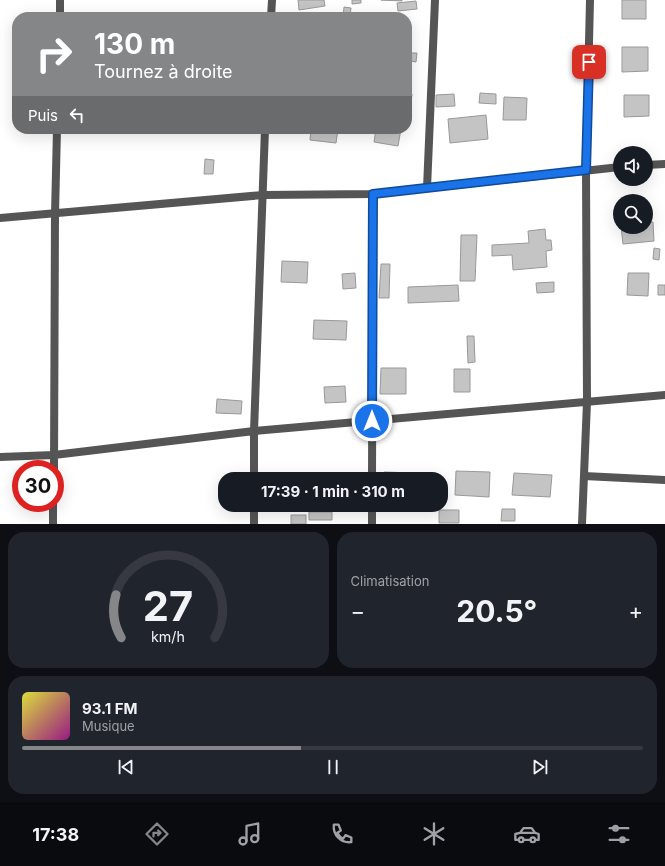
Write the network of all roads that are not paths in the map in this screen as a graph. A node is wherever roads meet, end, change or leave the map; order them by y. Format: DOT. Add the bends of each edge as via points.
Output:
graph roads {
  1 [pos="60,0"];
  2 [pos="272,0"];
  3 [pos="435,0"];
  4 [pos="590,0"];
  5 [pos="60,12"];
  6 [pos="271,12"];
  7 [pos="57,134"];
  8 [pos="265,134"];
  9 [pos="665,164"];
  10 [pos="653,165"];
  11 [pos="613,168"];
  12 [pos="586,170"];
  13 [pos="427,188"];
  14 [pos="373,194"];
  15 [pos="263,195"];
  16 [pos="55,214"];
  17 [pos="0,218"];
  18 [pos="665,396"];
  19 [pos="587,402"];
  20 [pos="372,421"];
  21 [pos="254,431"];
  22 [pos="54,455"];
  23 [pos="0,457"];
  24 [pos="54,460"];
  25 [pos="254,472"];
  26 [pos="372,472"];
  27 [pos="584,476"];
  28 [pos="665,480"];
  29 [pos="53,512"];
  30 [pos="254,512"];
  31 [pos="372,512"];
  32 [pos="52,524"];
  33 [pos="254,524"];
  34 [pos="372,524"];
  35 [pos="582,524"];
  1 -- 5 [label="street"];
  2 -- 6 [label="street"];
  3 -- 13 [label="street"];
  4 -- 12 [label="street"];
  7 -- 16 [label="street"];
  8 -- 15 [label="street"];
  9 -- 10 [label="street"];
  11 -- 12 [label="street"];
  12 -- 13 [label="street"];
  12 -- 19 [label="street"];
  13 -- 14 [label="street"];
  14 -- 15 [label="street"];
  14 -- 20 [label="street"];
  15 -- 16 [label="street"];
  15 -- 21 [label="street"];
  16 -- 17 [label="street"];
  16 -- 22 [label="street"];
  18 -- 19 [label="street"];
  19 -- 20 [label="street"];
  19 -- 27 [label="street"];
  20 -- 21 [label="street"];
  20 -- 26 [label="street"];
  21 -- 22 [label="street"];
  21 -- 25 [label="street"];
  22 -- 23 [label="street"];
  22 -- 24 [label="street"];
  27 -- 28 [label="street"];
  27 -- 35 [label="street"];
  29 -- 32 [label="street"];
  30 -- 33 [label="street"];
  31 -- 34 [label="street"];
}
